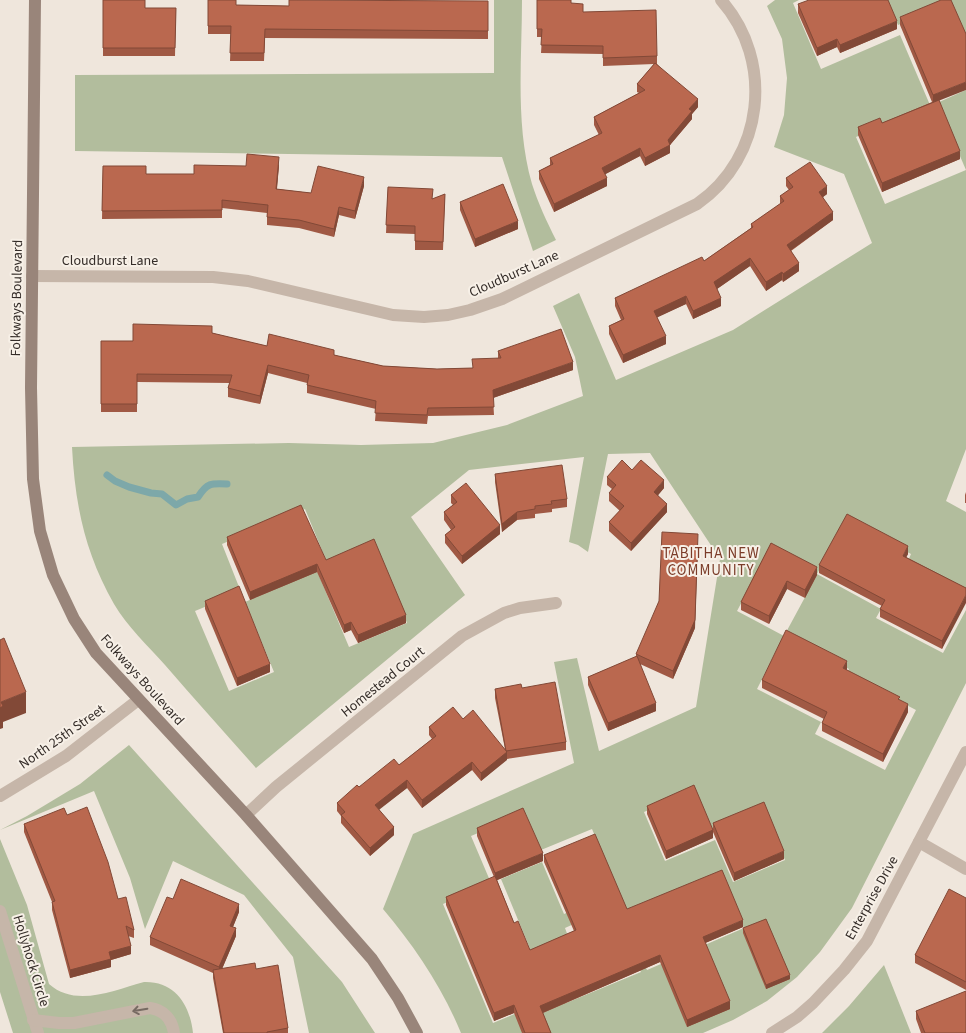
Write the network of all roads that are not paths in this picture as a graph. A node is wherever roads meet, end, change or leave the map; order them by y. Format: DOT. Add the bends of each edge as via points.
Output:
graph roads {
  1 [pos="35,0"];
  2 [pos="722,0"];
  3 [pos="32,276"];
  4 [pos="556,603"];
  5 [pos="138,700"];
  6 [pos="966,752"];
  7 [pos="0,796"];
  8 [pos="246,815"];
  9 [pos="919,842"];
  10 [pos="966,869"];
  11 [pos="0,911"];
  12 [pos="33,1020"];
  13 [pos="38,1033"];
  14 [pos="174,1033"];
  15 [pos="417,1033"];
  16 [pos="772,1033"];
  1 -- 3 [label="street, Folkways Boulevard"];
  2 -- 3 [label="street, Cloudburst Lane" via="747,40 755,73 754,108 747,140 726,180 709,196 678,214 502,299 470,310 436,316 393,315 248,281 213,277"];
  3 -- 5 [label="street, Folkways Boulevard" via="32,479 40,531 53,575 81,631"];
  4 -- 8 [label="street, Homestead Court" via="504,613 462,636"];
  5 -- 7 [label="street, North 25th Street" via="66,756"];
  5 -- 8 [label="street, Folkways Boulevard"];
  6 -- 9 [label="street, Enterprise Drive"];
  8 -- 15 [label="street, Folkways Boulevard" via="372,959"];
  9 -- 10 [label="street"];
  9 -- 16 [label="street, Enterprise Drive" via="877,925 855,957 806,1010"];
  11 -- 12 [label="street, Hollyhock Circle"];
  12 -- 13 [label="street, Hollyhock Circle"];
  14 -- 12 [label="street, Hollyhock Circle, one-way" via="170,1018 150,1008 74,1023"];
}
